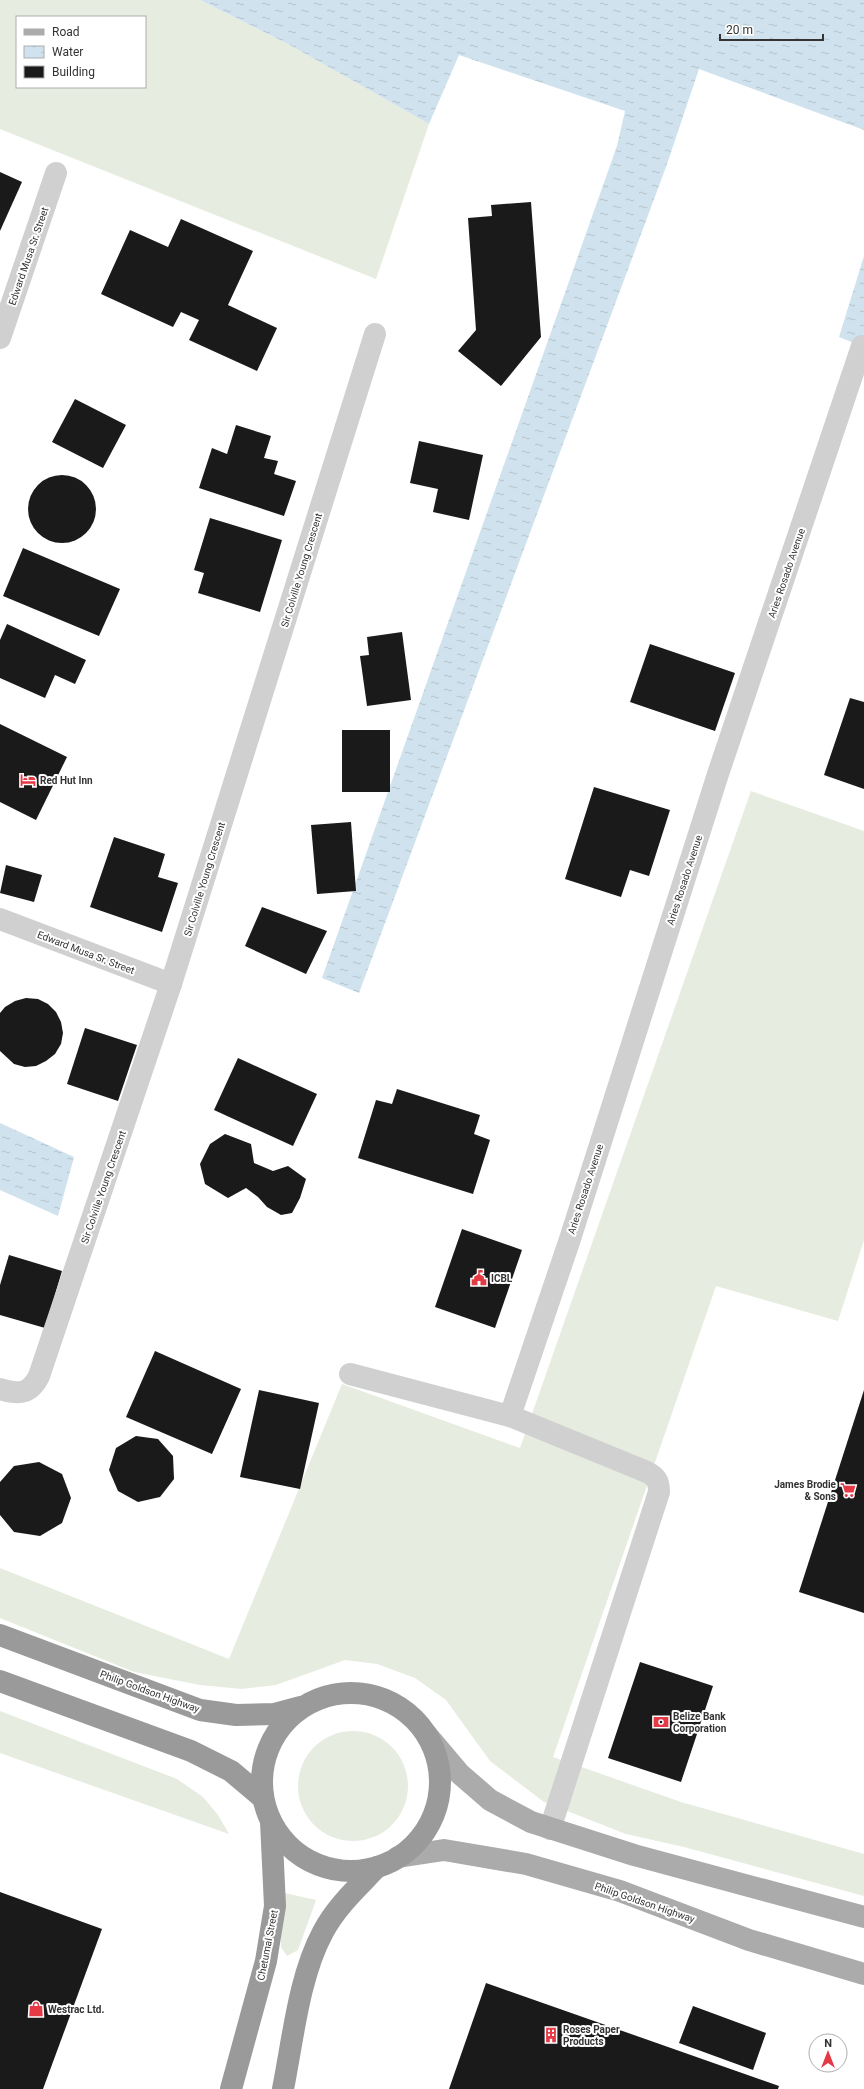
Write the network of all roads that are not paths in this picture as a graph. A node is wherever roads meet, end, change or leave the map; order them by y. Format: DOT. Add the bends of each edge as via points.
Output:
graph roads {
  1 [pos="56,173"];
  2 [pos="375,334"];
  3 [pos="0,338"];
  4 [pos="862,346"];
  5 [pos="0,919"];
  6 [pos="171,984"];
  7 [pos="350,1374"];
  8 [pos="0,1389"];
  9 [pos="510,1416"];
  10 [pos="0,1635"];
  11 [pos="0,1681"];
  12 [pos="305,1706"];
  13 [pos="427,1735"];
  14 [pos="263,1798"];
  15 [pos="271,1822"];
  16 [pos="550,1829"];
  17 [pos="398,1857"];
  18 [pos="378,1867"];
  19 [pos="864,1917"];
  20 [pos="864,1974"];
  21 [pos="231,2089"];
  22 [pos="283,2089"];
  1 -- 3 [label="street, Edward Musa Sr. Street"];
  2 -- 6 [label="street, Sir Colville Young Crescent"];
  4 -- 9 [label="street, Aries Rosado Avenue" via="718,774"];
  5 -- 6 [label="street, Edward Musa Sr. Street"];
  6 -- 8 [label="street, Sir Colville Young Crescent" via="39,1376 34,1386 25,1392 14,1393"];
  7 -- 9 [label="street"];
  9 -- 16 [label="street" via="647,1472 655,1476 659,1484 659,1492"];
  10 -- 12 [label="highway, Philip Goldson Highway" via="200,1710 236,1715 274,1714"];
  11 -- 14 [label="highway" via="191,1751 231,1771"];
  12 -- 13 [label="highway" via="321,1698 338,1694 372,1696 388,1701 403,1710"];
  12 -- 14 [label="highway" via="290,1716 270,1744 264,1762"];
  13 -- 16 [label="main road" via="460,1774 490,1800"];
  13 -- 17 [label="highway" via="439,1767 438,1802 423,1834"];
  14 -- 15 [label="highway"];
  15 -- 18 [label="highway" via="289,1847 316,1864 347,1871"];
  15 -- 21 [label="highway, Chetumal Street" via="275,1906 266,1961"];
  16 -- 19 [label="main road" via="634,1855"];
  17 -- 18 [label="highway"];
  17 -- 20 [label="main road, Philip Goldson Highway" via="444,1850 526,1864 620,1890 749,1940"];
  18 -- 22 [label="highway" via="344,1901 323,1932 306,1971"];
}
